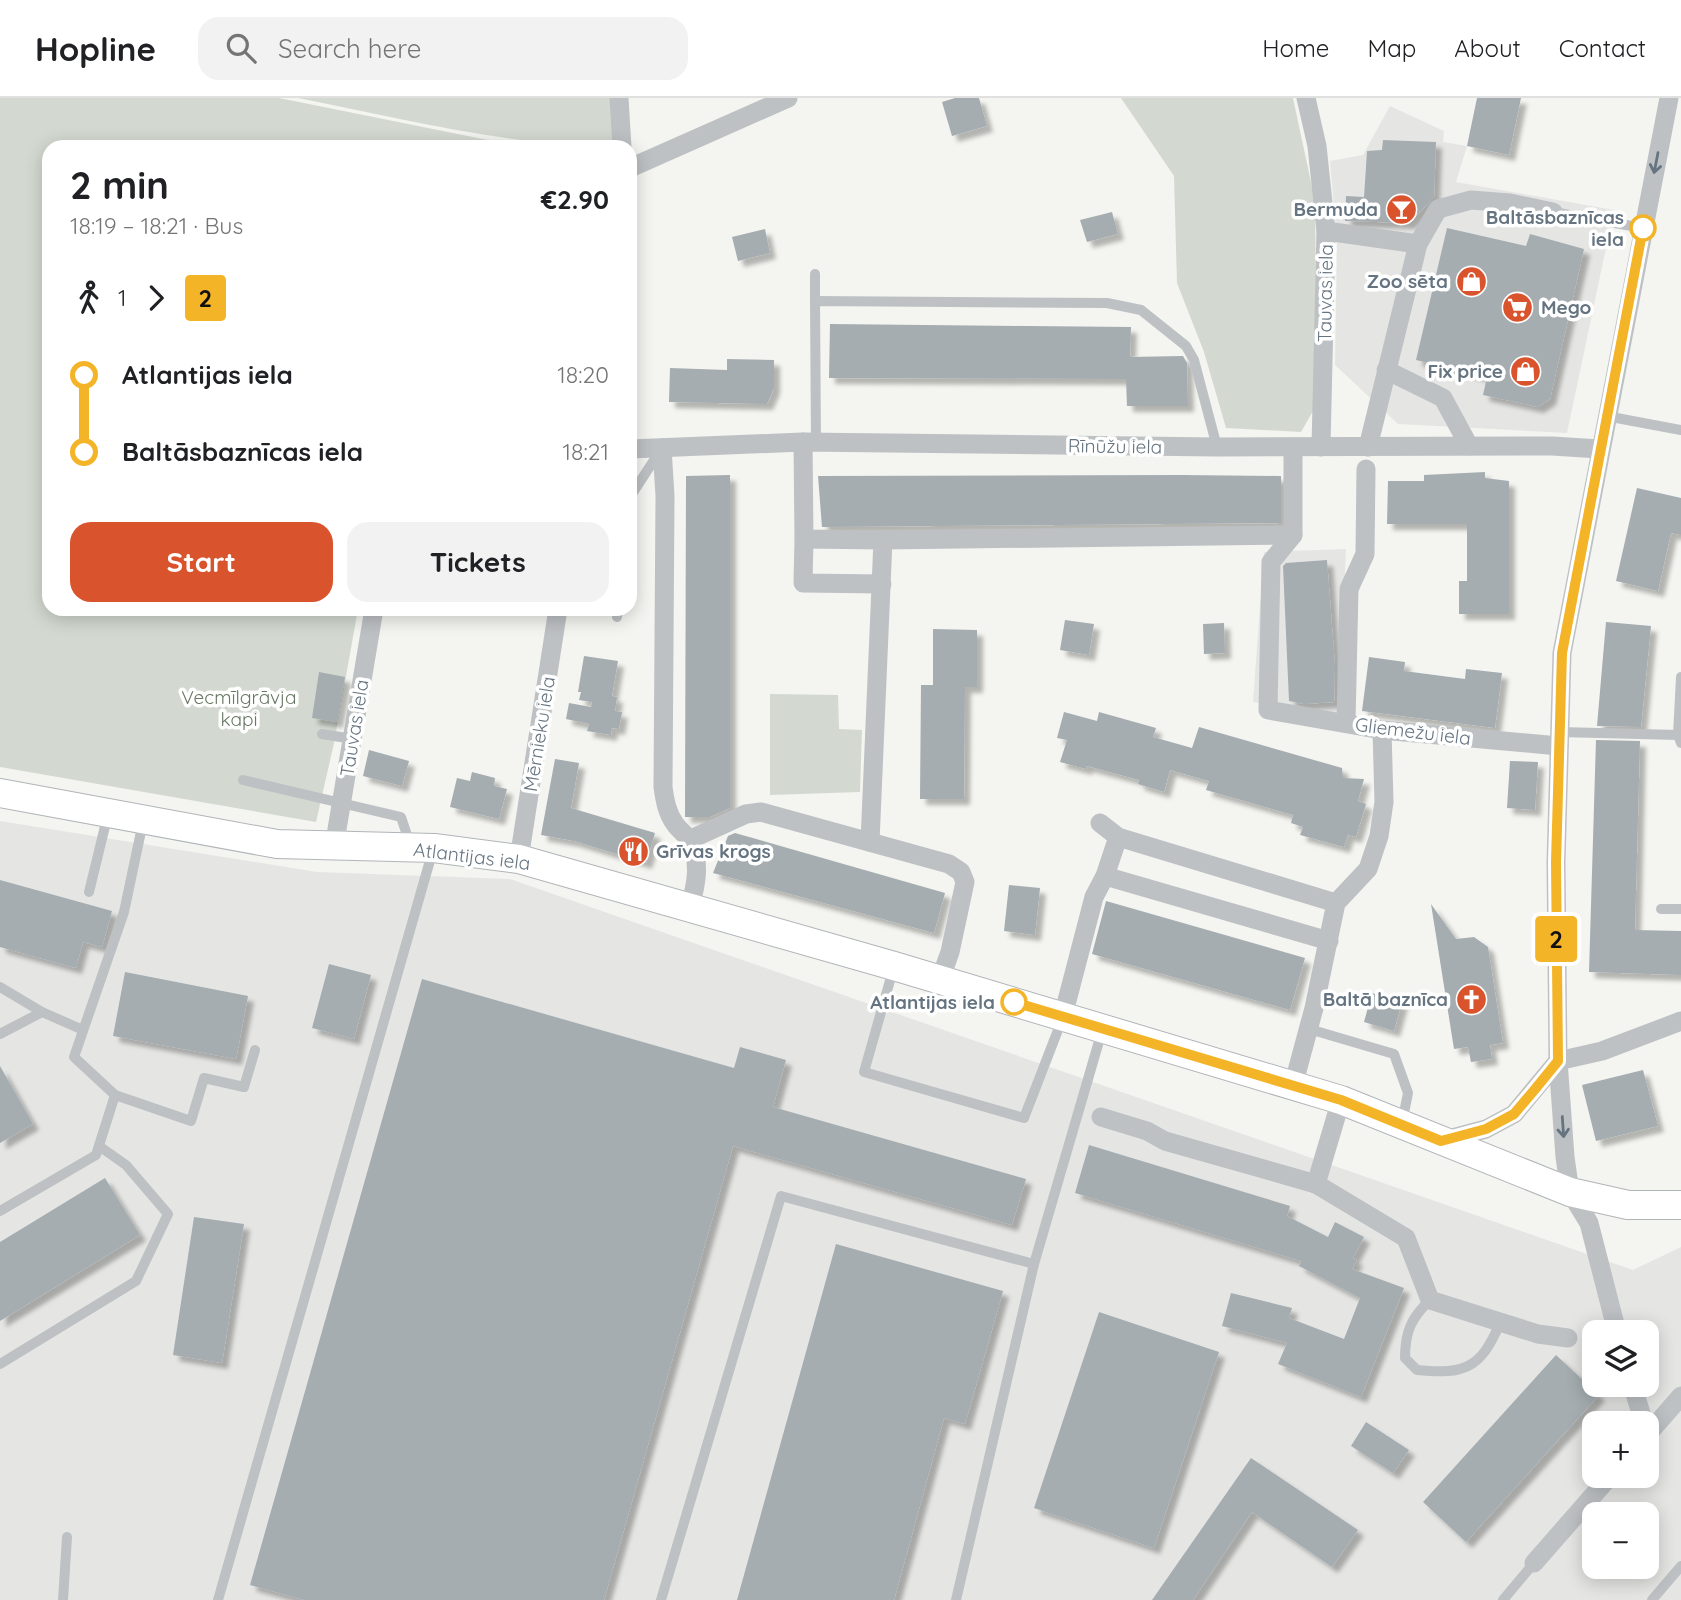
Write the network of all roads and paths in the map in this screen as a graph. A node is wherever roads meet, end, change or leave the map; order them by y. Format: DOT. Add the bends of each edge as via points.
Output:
graph roads {
  1 [pos="619,98"];
  2 [pos="788,98"];
  3 [pos="1306,98"];
  4 [pos="1669,98"];
  5 [pos="622,140"];
  6 [pos="637,165"];
  7 [pos="1553,212"];
  8 [pos="1643,228"];
  9 [pos="1326,231"];
  10 [pos="1418,244"];
  11 [pos="815,274"];
  12 [pos="816,302"];
  13 [pos="1387,370"];
  14 [pos="1606,416"];
  15 [pos="1681,430"];
  16 [pos="809,443"];
  17 [pos="1469,446"];
  18 [pos="1217,447"];
  19 [pos="1293,447"];
  20 [pos="1321,447"];
  21 [pos="1368,447"];
  22 [pos="662,448"];
  23 [pos="637,449"];
  24 [pos="1600,449"];
  25 [pos="1366,469"];
  26 [pos="637,486"];
  27 [pos="1293,535"];
  28 [pos="804,539"];
  29 [pos="883,540"];
  30 [pos="882,584"];
  31 [pos="373,616"];
  32 [pos="557,616"];
  33 [pos="1681,677"];
  34 [pos="1346,723"];
  35 [pos="1382,730"];
  36 [pos="322,734"];
  37 [pos="352,739"];
  38 [pos="1559,739"];
  39 [pos="1679,739"];
  40 [pos="243,780"];
  41 [pos="0,793"];
  42 [pos="342,803"];
  43 [pos="108,813"];
  44 [pos="143,820"];
  45 [pos="1100,823"];
  46 [pos="1118,837"];
  47 [pos="689,840"];
  48 [pos="870,842"];
  49 [pos="334,848"];
  50 [pos="423,848"];
  51 [pos="519,859"];
  52 [pos="1105,876"];
  53 [pos="89,892"];
  54 [pos="1336,903"];
  55 [pos="690,907"];
  56 [pos="1661,909"];
  57 [pos="1681,909"];
  58 [pos="1329,941"];
  59 [pos="894,966"];
  60 [pos="940,980"];
  61 [pos="0,987"];
  62 [pos="42,1012"];
  63 [pos="1063,1016"];
  64 [pos="1681,1021"];
  65 [pos="1103,1029"];
  66 [pos="1309,1029"];
  67 [pos="83,1030"];
  68 [pos="0,1034"];
  69 [pos="255,1049"];
  70 [pos="1558,1061"];
  71 [pos="1293,1086"];
  72 [pos="115,1095"];
  73 [pos="1341,1100"];
  74 [pos="1101,1117"];
  75 [pos="1402,1123"];
  76 [pos="1441,1141"];
  77 [pos="99,1146"];
  78 [pos="1316,1184"];
  79 [pos="1570,1192"];
  80 [pos="1681,1205"];
  81 [pos="0,1211"];
  82 [pos="1034,1264"];
  83 [pos="1430,1300"];
  84 [pos="1614,1320"];
  85 [pos="1500,1323"];
  86 [pos="1568,1338"];
  87 [pos="0,1364"];
  88 [pos="1681,1396"];
  89 [pos="1659,1421"];
  90 [pos="1600,1488"];
  91 [pos="67,1537"];
  92 [pos="1534,1563"];
  93 [pos="1681,1566"];
  94 [pos="1505,1599"];
  95 [pos="63,1600"];
  96 [pos="218,1600"];
  97 [pos="661,1600"];
  98 [pos="956,1600"];
  99 [pos="1652,1600"];
  1 -- 5 [label="street"];
  2 -- 6 [label="street"];
  3 -- 9 [label="street, Tauvas iela" via="1317,146"];
  4 -- 8 [label="street, one-way"];
  7 -- 8 [label="lane"];
  7 -- 10 [label="street" via="1471,200 1438,209"];
  8 -- 14 [label="street"];
  9 -- 10 [label="street"];
  9 -- 20 [label="street, Tauvas iela"];
  10 -- 13 [label="street"];
  11 -- 12 [label="lane"];
  12 -- 16 [label="lane"];
  12 -- 18 [label="lane" via="1107,303 1140,310 1190,352"];
  13 -- 17 [label="street" via="1443,398"];
  13 -- 21 [label="street"];
  14 -- 15 [label="lane"];
  14 -- 24 [label="street"];
  16 -- 18 [label="street, Rīnūžu iela"];
  16 -- 22 [label="street, Rīnūžu iela"];
  16 -- 28 [label="street"];
  17 -- 21 [label="street, Rīnūžu iela"];
  17 -- 24 [label="street, Rīnūžu iela"];
  18 -- 19 [label="street, Rīnūžu iela"];
  19 -- 20 [label="street, Rīnūžu iela"];
  19 -- 27 [label="street"];
  20 -- 21 [label="street, Rīnūžu iela"];
  22 -- 23 [label="street, Rīnūžu iela"];
  22 -- 26 [label="lane"];
  22 -- 47 [label="street" via="663,787 666,808"];
  24 -- 38 [label="street" via="1562,653"];
  25 -- 34 [label="street" via="1366,554 1349,589"];
  27 -- 29 [label="street"];
  27 -- 34 [label="street, Gliemežu iela" via="1271,562 1268,710"];
  28 -- 29 [label="street"];
  28 -- 30 [label="street" via="803,583"];
  29 -- 30 [label="street"];
  30 -- 48 [label="street"];
  31 -- 37 [label="street, Tauvas iela"];
  32 -- 51 [label="street, Mērnieku iela"];
  33 -- 39 [label="lane"];
  34 -- 35 [label="street, Gliemežu iela"];
  35 -- 38 [label="street, Gliemežu iela"];
  35 -- 54 [label="street" via="1384,802 1379,836 1368,869"];
  36 -- 37 [label="lane"];
  37 -- 42 [label="street, Tauvas iela"];
  38 -- 39 [label="lane"];
  38 -- 70 [label="street"];
  40 -- 42 [label="lane"];
  41 -- 43 [label="main road, Atlantijas iela"];
  42 -- 49 [label="street, Tauvas iela"];
  42 -- 50 [label="lane" via="401,817"];
  43 -- 44 [label="main road, Atlantijas iela"];
  43 -- 53 [label="lane"];
  44 -- 49 [label="main road, Atlantijas iela" via="277,844"];
  44 -- 67 [label="lane" via="124,912"];
  45 -- 46 [label="street"];
  46 -- 52 [label="street"];
  46 -- 54 [label="street"];
  47 -- 48 [label="street" via="746,814 761,812"];
  47 -- 55 [label="street" via="697,880"];
  48 -- 60 [label="street" via="949,864 961,872 964,893"];
  49 -- 50 [label="main road, Atlantijas iela"];
  50 -- 51 [label="main road, Atlantijas iela"];
  50 -- 96 [label="lane"];
  51 -- 55 [label="main road, Atlantijas iela"];
  52 -- 58 [label="street"];
  52 -- 63 [label="street" via="1094,897"];
  54 -- 58 [label="street"];
  55 -- 59 [label="main road, Atlantijas iela"];
  56 -- 57 [label="lane"];
  58 -- 66 [label="street"];
  59 -- 60 [label="main road, Atlantijas iela"];
  59 -- 63 [label="lane" via="864,1072 1024,1118"];
  60 -- 63 [label="main road, Atlantijas iela"];
  61 -- 62 [label="lane"];
  62 -- 67 [label="lane"];
  62 -- 68 [label="lane"];
  63 -- 65 [label="main road, Atlantijas iela"];
  64 -- 70 [label="street" via="1602,1051"];
  65 -- 71 [label="main road, Atlantijas iela"];
  65 -- 82 [label="lane"];
  66 -- 71 [label="street"];
  66 -- 75 [label="lane" via="1394,1054 1408,1093"];
  67 -- 72 [label="lane" via="74,1057"];
  69 -- 72 [label="lane" via="244,1087 204,1078 191,1121"];
  70 -- 76 [label="street" via="1514,1114 1486,1129"];
  70 -- 79 [label="street, one-way"];
  71 -- 73 [label="main road, Atlantijas iela"];
  72 -- 77 [label="lane"];
  73 -- 75 [label="main road, Atlantijas iela"];
  73 -- 78 [label="street"];
  74 -- 78 [label="street" via="1165,1141"];
  75 -- 76 [label="main road, Atlantijas iela"];
  76 -- 79 [label="main road, Atlantijas iela"];
  77 -- 81 [label="lane" via="96,1155"];
  77 -- 87 [label="lane" via="126,1165 168,1214 136,1281"];
  78 -- 83 [label="street" via="1406,1238"];
  79 -- 80 [label="main road, Atlantijas iela" via="1628,1205"];
  79 -- 84 [label="street" via="1589,1223"];
  82 -- 97 [label="lane" via="781,1196"];
  82 -- 98 [label="lane"];
  83 -- 85 [label="street"];
  83 -- 85 [label="lane" via="1413,1316 1405,1337 1405,1357 1417,1370 1442,1373 1469,1368 1488,1352"];
  85 -- 86 [label="street"];
  88 -- 89 [label="street"];
  90 -- 92 [label="street"];
  91 -- 95 [label="lane"];
  92 -- 94 [label="lane"];
  93 -- 99 [label="lane"];
}
